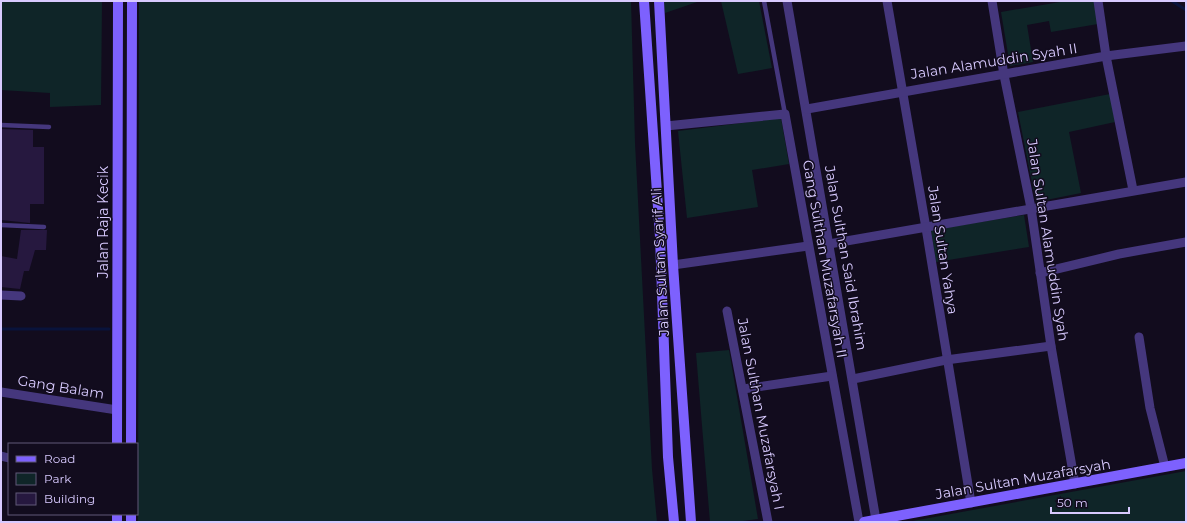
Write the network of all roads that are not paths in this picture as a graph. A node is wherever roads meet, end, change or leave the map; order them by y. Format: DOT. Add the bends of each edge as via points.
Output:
graph roads {
  1 [pos="118,1"];
  2 [pos="132,1"];
  3 [pos="644,1"];
  4 [pos="659,1"];
  5 [pos="764,1"];
  6 [pos="788,1"];
  7 [pos="887,1"];
  8 [pos="992,1"];
  9 [pos="1098,1"];
  10 [pos="1186,46"];
  11 [pos="1106,56"];
  12 [pos="1004,75"];
  13 [pos="902,91"];
  14 [pos="807,108"];
  15 [pos="785,114"];
  16 [pos="131,115"];
  17 [pos="117,116"];
  18 [pos="1,126"];
  19 [pos="666,126"];
  20 [pos="49,127"];
  21 [pos="1186,182"];
  22 [pos="1133,190"];
  23 [pos="1031,208"];
  24 [pos="1,225"];
  25 [pos="44,227"];
  26 [pos="926,228"];
  27 [pos="1186,242"];
  28 [pos="829,244"];
  29 [pos="808,246"];
  30 [pos="673,265"];
  31 [pos="1040,272"];
  32 [pos="1,295"];
  33 [pos="21,296"];
  34 [pos="727,311"];
  35 [pos="1139,337"];
  36 [pos="1051,346"];
  37 [pos="946,360"];
  38 [pos="832,376"];
  39 [pos="853,379"];
  40 [pos="743,389"];
  41 [pos="1,392"];
  42 [pos="117,410"];
  43 [pos="117,443"];
  44 [pos="131,443"];
  45 [pos="1186,463"];
  46 [pos="1164,467"];
  47 [pos="1075,484"];
  48 [pos="971,503"];
  49 [pos="876,520"];
  50 [pos="674,522"];
  51 [pos="691,522"];
  52 [pos="768,522"];
  53 [pos="859,522"];
  54 [pos="864,522"];
  1 -- 17 [label="street, Jalan Raja Kecik"];
  2 -- 16 [label="street, Jalan Raja Kecik"];
  3 -- 50 [label="street, Jalan Sultan Syarif Ali" via="660,236 668,457"];
  4 -- 19 [label="street, Jalan Sultan Syarif Ali"];
  5 -- 15 [label="lane, Gang Sulthan Muzafarsyah II"];
  6 -- 14 [label="street, Jalan Sulthan Said Ibrahim"];
  7 -- 13 [label="street, Jalan Sultan Yahya"];
  8 -- 12 [label="street, Jalan Sultan Alamuddin Syah"];
  9 -- 11 [label="street"];
  10 -- 11 [label="street, Jalan Alamuddin Syah II"];
  11 -- 12 [label="street, Jalan Alamuddin Syah II"];
  11 -- 22 [label="street"];
  12 -- 13 [label="street, Jalan Alamuddin Syah II"];
  12 -- 23 [label="street, Jalan Sultan Alamuddin Syah"];
  13 -- 14 [label="street, Jalan Alamuddin Syah II"];
  13 -- 26 [label="street, Jalan Sultan Yahya"];
  14 -- 28 [label="street, Jalan Sulthan Said Ibrahim"];
  15 -- 19 [label="street"];
  15 -- 29 [label="street, Gang Sulthan Muzafarsyah II"];
  16 -- 17 [label="street"];
  16 -- 44 [label="street, Jalan Raja Kecik"];
  17 -- 42 [label="street, Jalan Raja Kecik"];
  18 -- 20 [label="lane"];
  19 -- 30 [label="street, Jalan Sultan Syarif Ali"];
  21 -- 22 [label="street"];
  22 -- 23 [label="street"];
  23 -- 26 [label="street"];
  23 -- 31 [label="street, Jalan Sultan Alamuddin Syah"];
  24 -- 25 [label="lane"];
  26 -- 28 [label="street"];
  26 -- 37 [label="street, Jalan Sultan Yahya"];
  27 -- 31 [label="street"];
  28 -- 39 [label="street, Jalan Sulthan Said Ibrahim"];
  29 -- 30 [label="street"];
  29 -- 38 [label="street, Gang Sulthan Muzafarsyah II"];
  30 -- 51 [label="street, Jalan Sultan Syarif Ali"];
  31 -- 36 [label="street, Jalan Sultan Alamuddin Syah"];
  32 -- 33 [label="street"];
  34 -- 40 [label="street, Jalan Sulthan Muzafarsyah I"];
  35 -- 46 [label="street" via="1150,408"];
  36 -- 37 [label="street"];
  36 -- 47 [label="street, Jalan Sultan Alamuddin Syah"];
  37 -- 39 [label="street"];
  37 -- 48 [label="street, Jalan Sultan Yahya"];
  38 -- 40 [label="street"];
  38 -- 53 [label="street, Gang Sulthan Muzafarsyah II"];
  39 -- 49 [label="street, Jalan Sulthan Said Ibrahim"];
  40 -- 52 [label="street, Jalan Sulthan Muzafarsyah I"];
  41 -- 42 [label="street, Gang Balam"];
  42 -- 43 [label="street, Jalan Raja Kecik"];
  45 -- 46 [label="street, Jalan Sultan Muzafarsyah"];
  46 -- 47 [label="street, Jalan Sultan Muzafarsyah"];
  47 -- 48 [label="street, Jalan Sultan Muzafarsyah"];
  48 -- 49 [label="street, Jalan Sultan Muzafarsyah"];
  49 -- 54 [label="street, Jalan Sultan Muzafarsyah"];
}
